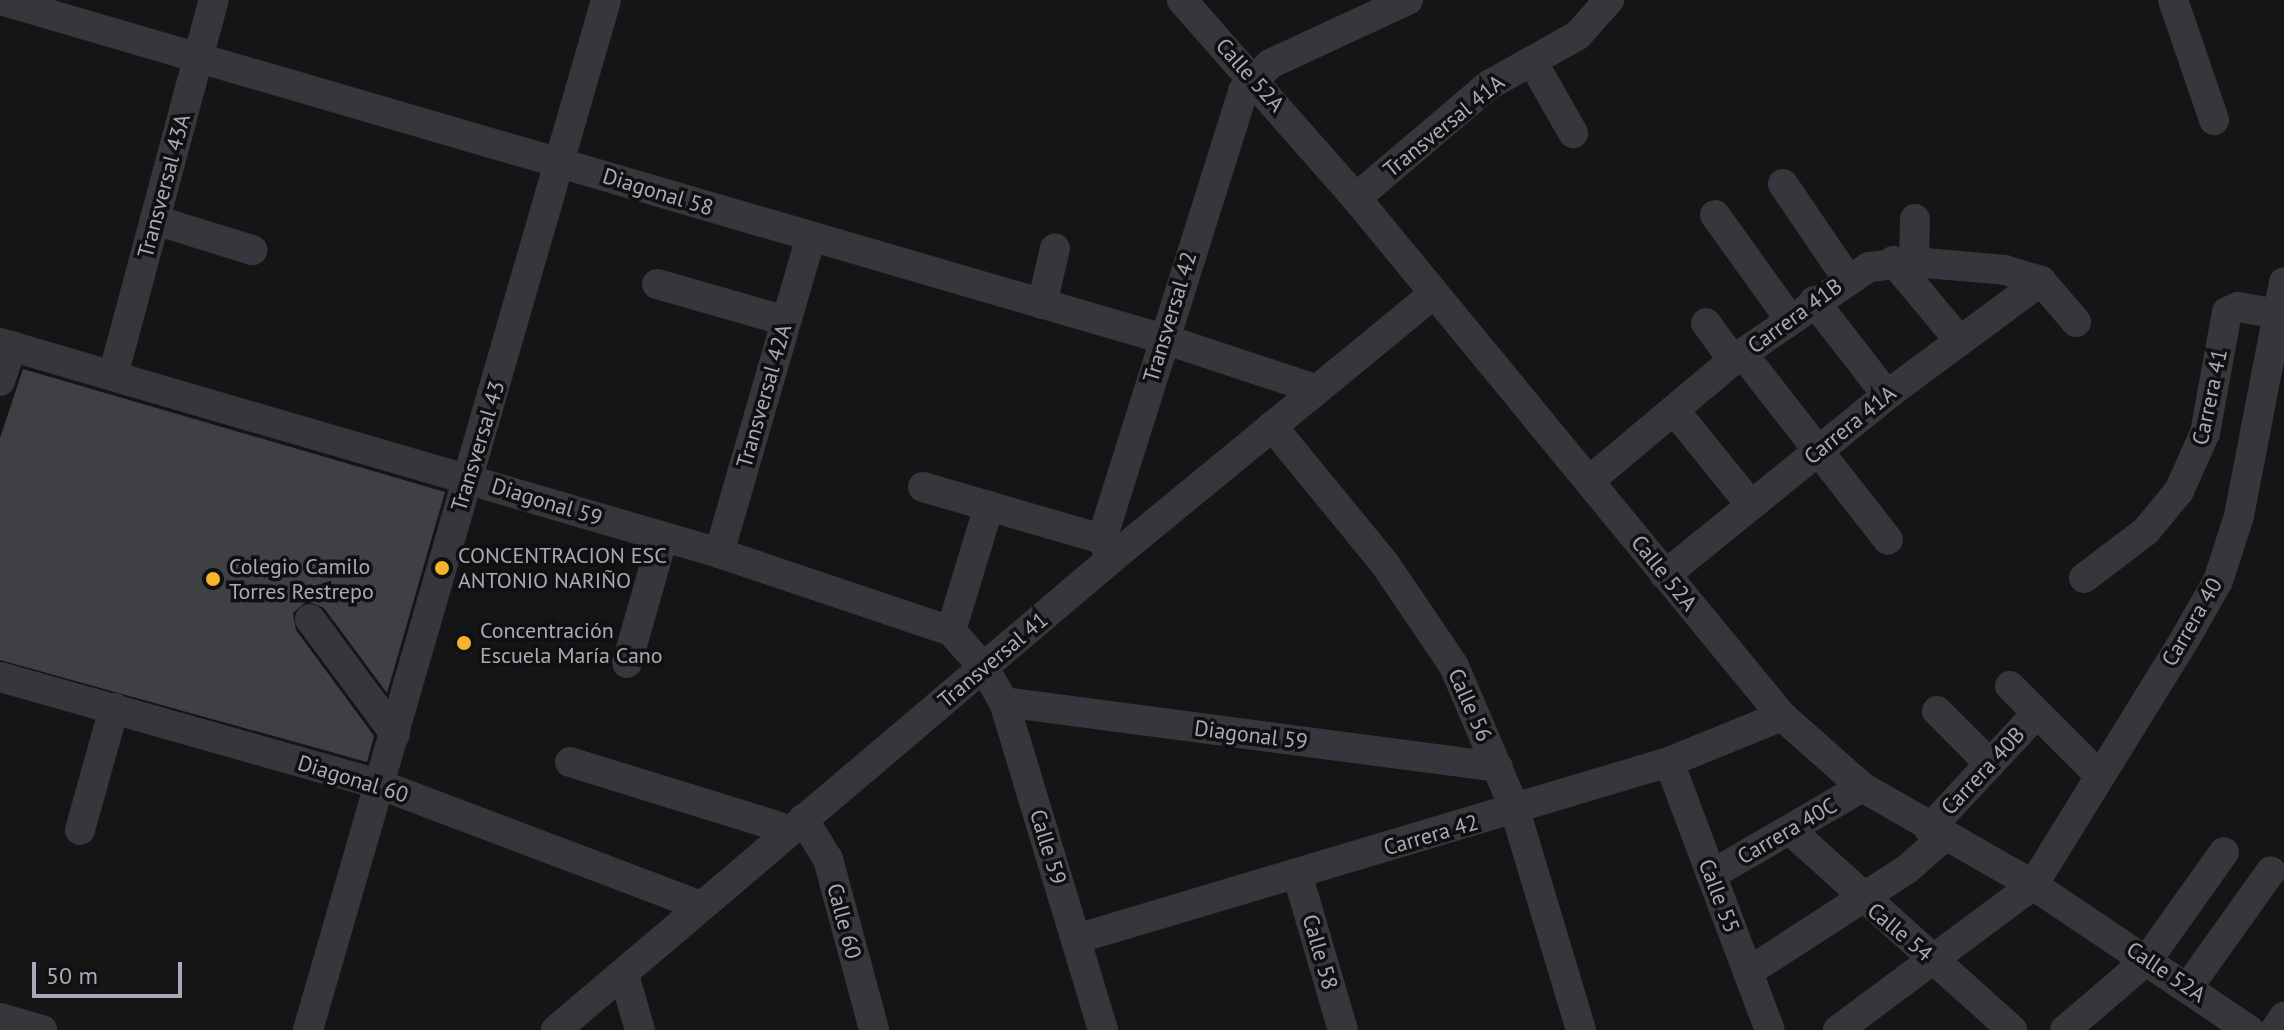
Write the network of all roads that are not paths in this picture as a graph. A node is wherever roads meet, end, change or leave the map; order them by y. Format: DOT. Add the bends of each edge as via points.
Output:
graph roads {
  1 [pos="0,0"];
  2 [pos="214,0"];
  3 [pos="606,0"];
  4 [pos="1182,0"];
  5 [pos="1408,0"];
  6 [pos="1609,0"];
  7 [pos="2173,0"];
  8 [pos="1364,8"];
  9 [pos="198,59"];
  10 [pos="1532,61"];
  11 [pos="1253,77"];
  12 [pos="2214,120"];
  13 [pos="1573,133"];
  14 [pos="563,163"];
  15 [pos="1783,184"];
  16 [pos="1356,198"];
  17 [pos="1715,215"];
  18 [pos="1915,219"];
  19 [pos="155,220"];
  20 [pos="810,239"];
  21 [pos="1055,248"];
  22 [pos="252,250"];
  23 [pos="1904,262"];
  24 [pos="1847,278"];
  25 [pos="2041,281"];
  26 [pos="2284,282"];
  27 [pos="657,284"];
  28 [pos="1434,294"];
  29 [pos="1814,301"];
  30 [pos="1042,304"];
  31 [pos="2280,314"];
  32 [pos="1789,318"];
  33 [pos="786,321"];
  34 [pos="2076,322"];
  35 [pos="1706,323"];
  36 [pos="1164,339"];
  37 [pos="1960,341"];
  38 [pos="6,344"];
  39 [pos="1738,357"];
  40 [pos="114,372"];
  41 [pos="0,381"];
  42 [pos="1315,389"];
  43 [pos="1887,395"];
  44 [pos="1674,410"];
  45 [pos="1272,426"];
  46 [pos="1818,450"];
  47 [pos="468,478"];
  48 [pos="1589,481"];
  49 [pos="923,487"];
  50 [pos="1751,505"];
  51 [pos="989,506"];
  52 [pos="663,537"];
  53 [pos="1888,540"];
  54 [pos="1107,549"];
  55 [pos="719,553"];
  56 [pos="1665,575"];
  57 [pos="2084,578"];
  58 [pos="310,619"];
  59 [pos="951,631"];
  60 [pos="627,663"];
  61 [pos="984,668"];
  62 [pos="0,677"];
  63 [pos="2010,686"];
  64 [pos="1004,702"];
  65 [pos="114,708"];
  66 [pos="1937,711"];
  67 [pos="2037,713"];
  68 [pos="1782,716"];
  69 [pos="395,734"];
  70 [pos="570,762"];
  71 [pos="1669,762"];
  72 [pos="1990,764"];
  73 [pos="1498,767"];
  74 [pos="2099,775"];
  75 [pos="381,785"];
  76 [pos="1862,787"];
  77 [pos="1515,810"];
  78 [pos="796,824"];
  79 [pos="80,830"];
  80 [pos="1790,830"];
  81 [pos="1937,833"];
  82 [pos="2224,852"];
  83 [pos="2271,871"];
  84 [pos="1297,873"];
  85 [pos="1711,875"];
  86 [pos="2033,885"];
  87 [pos="1862,900"];
  88 [pos="699,905"];
  89 [pos="1076,939"];
  90 [pos="2148,959"];
  91 [pos="1935,961"];
  92 [pos="1748,972"];
  93 [pos="624,975"];
  94 [pos="2189,986"];
  95 [pos="2284,1017"];
  96 [pos="0,1018"];
  97 [pos="42,1030"];
  98 [pos="308,1030"];
  99 [pos="556,1030"];
  100 [pos="640,1030"];
  101 [pos="874,1030"];
  102 [pos="1103,1030"];
  103 [pos="1343,1030"];
  104 [pos="1581,1030"];
  105 [pos="1770,1030"];
  106 [pos="1838,1030"];
  107 [pos="2012,1030"];
  108 [pos="2065,1030"];
  109 [pos="2249,1030"];
  110 [pos="2275,1030"];
  1 -- 9 [label="street, Diagonal 58"];
  2 -- 9 [label="street, Transversal 43A"];
  3 -- 14 [label="street, Transversal 43"];
  4 -- 11 [label="street, Calle 52A"];
  5 -- 8 [label="street"];
  6 -- 10 [label="street, Transversal 41A" via="1578,35"];
  7 -- 12 [label="street"];
  8 -- 11 [label="street"];
  9 -- 14 [label="street, Diagonal 58"];
  9 -- 19 [label="street, Transversal 43A"];
  10 -- 13 [label="street"];
  10 -- 16 [label="street, Transversal 41A" via="1489,85"];
  11 -- 16 [label="street, Calle 52A"];
  11 -- 36 [label="street, Transversal 42" via="1236,107"];
  14 -- 20 [label="street, Diagonal 58"];
  14 -- 47 [label="street, Transversal 43"];
  15 -- 24 [label="street"];
  16 -- 28 [label="street, Calle 52A"];
  17 -- 32 [label="street"];
  18 -- 23 [label="street"];
  19 -- 22 [label="street"];
  19 -- 40 [label="street, Transversal 43A"];
  20 -- 30 [label="street, Diagonal 58"];
  20 -- 33 [label="street, Transversal 42A"];
  21 -- 30 [label="street"];
  23 -- 24 [label="street, Carrera 41B"];
  23 -- 25 [label="street, Carrera 41B" via="2005,270"];
  23 -- 37 [label="street"];
  24 -- 29 [label="street, Carrera 41B"];
  25 -- 34 [label="street"];
  25 -- 37 [label="street, Carrera 41A"];
  26 -- 31 [label="street, Carrera 40"];
  27 -- 33 [label="street"];
  28 -- 42 [label="street, Transversal 41"];
  28 -- 48 [label="street, Calle 52A"];
  29 -- 32 [label="street, Carrera 41B"];
  29 -- 43 [label="street"];
  30 -- 36 [label="street, Diagonal 58"];
  31 -- 57 [label="street, Carrera 41" via="2238,307 2227,312 2205,433 2179,491 2146,531"];
  31 -- 74 [label="street, Carrera 40" via="2239,516 2218,581"];
  32 -- 39 [label="street, Carrera 41B"];
  33 -- 55 [label="street, Transversal 42A"];
  35 -- 39 [label="street"];
  36 -- 42 [label="street, Diagonal 58"];
  36 -- 54 [label="street, Transversal 42"];
  37 -- 43 [label="street, Carrera 41A"];
  38 -- 40 [label="street, Diagonal 59"];
  38 -- 41 [label="street"];
  39 -- 44 [label="street, Carrera 41B"];
  39 -- 46 [label="street"];
  40 -- 47 [label="street, Diagonal 59"];
  42 -- 45 [label="street, Transversal 41"];
  43 -- 46 [label="street, Carrera 41A"];
  44 -- 48 [label="street, Carrera 41B"];
  44 -- 50 [label="street"];
  45 -- 54 [label="street, Transversal 41"];
  45 -- 73 [label="street, Calle 56" via="1385,564 1454,666"];
  46 -- 50 [label="street, Carrera 41A"];
  46 -- 53 [label="street"];
  47 -- 52 [label="street, Diagonal 59"];
  47 -- 69 [label="street, Transversal 43"];
  48 -- 56 [label="street, Calle 52A"];
  49 -- 51 [label="street"];
  50 -- 56 [label="street, Carrera 41A"];
  51 -- 54 [label="street"];
  51 -- 59 [label="street"];
  52 -- 55 [label="street, Diagonal 59"];
  52 -- 60 [label="street"];
  54 -- 61 [label="street, Transversal 41"];
  55 -- 59 [label="street, Diagonal 59"];
  56 -- 68 [label="street, Calle 52A"];
  58 -- 69 [label="street"];
  59 -- 61 [label="street, Diagonal 59"];
  61 -- 64 [label="street, Calle 59"];
  61 -- 78 [label="street, Transversal 41"];
  62 -- 65 [label="street, Diagonal 60"];
  63 -- 67 [label="street"];
  64 -- 73 [label="street, Diagonal 59"];
  64 -- 89 [label="street, Calle 59"];
  65 -- 75 [label="street, Diagonal 60"];
  65 -- 79 [label="street"];
  66 -- 72 [label="street"];
  67 -- 72 [label="street, Carrera 40B"];
  67 -- 74 [label="street"];
  68 -- 71 [label="street, Carrera 42"];
  68 -- 76 [label="street, Calle 52A"];
  69 -- 75 [label="street, Transversal 43"];
  70 -- 78 [label="street"];
  71 -- 77 [label="street, Carrera 42"];
  71 -- 85 [label="street, Calle 55"];
  72 -- 81 [label="street, Carrera 40B"];
  73 -- 77 [label="street, Calle 56"];
  74 -- 86 [label="street, Carrera 40"];
  75 -- 88 [label="street, Diagonal 60"];
  75 -- 98 [label="street, Transversal 43"];
  76 -- 80 [label="street, Carrera 40C"];
  76 -- 81 [label="street, Calle 52A"];
  77 -- 84 [label="street, Carrera 42"];
  77 -- 104 [label="street, Calle 56"];
  78 -- 88 [label="street, Transversal 41"];
  78 -- 101 [label="street, Calle 60" via="828,859"];
  80 -- 85 [label="street, Carrera 40C"];
  80 -- 87 [label="street, Calle 54"];
  81 -- 86 [label="street, Calle 52A"];
  81 -- 87 [label="street, Carrera 40B"];
  82 -- 90 [label="street"];
  83 -- 94 [label="street"];
  84 -- 89 [label="street, Carrera 42"];
  84 -- 103 [label="street, Calle 58"];
  85 -- 92 [label="street, Calle 55"];
  86 -- 90 [label="street, Calle 52A"];
  86 -- 91 [label="street"];
  87 -- 91 [label="street, Calle 54"];
  87 -- 92 [label="street"];
  88 -- 93 [label="street, Transversal 41"];
  89 -- 102 [label="street, Calle 59"];
  90 -- 94 [label="street, Calle 52A"];
  90 -- 108 [label="street"];
  91 -- 106 [label="street"];
  91 -- 107 [label="street, Calle 54"];
  92 -- 105 [label="street, Calle 55"];
  93 -- 99 [label="street, Transversal 41"];
  93 -- 100 [label="street"];
  94 -- 109 [label="street, Calle 52A"];
  95 -- 110 [label="street"];
  96 -- 97 [label="street"];
}
